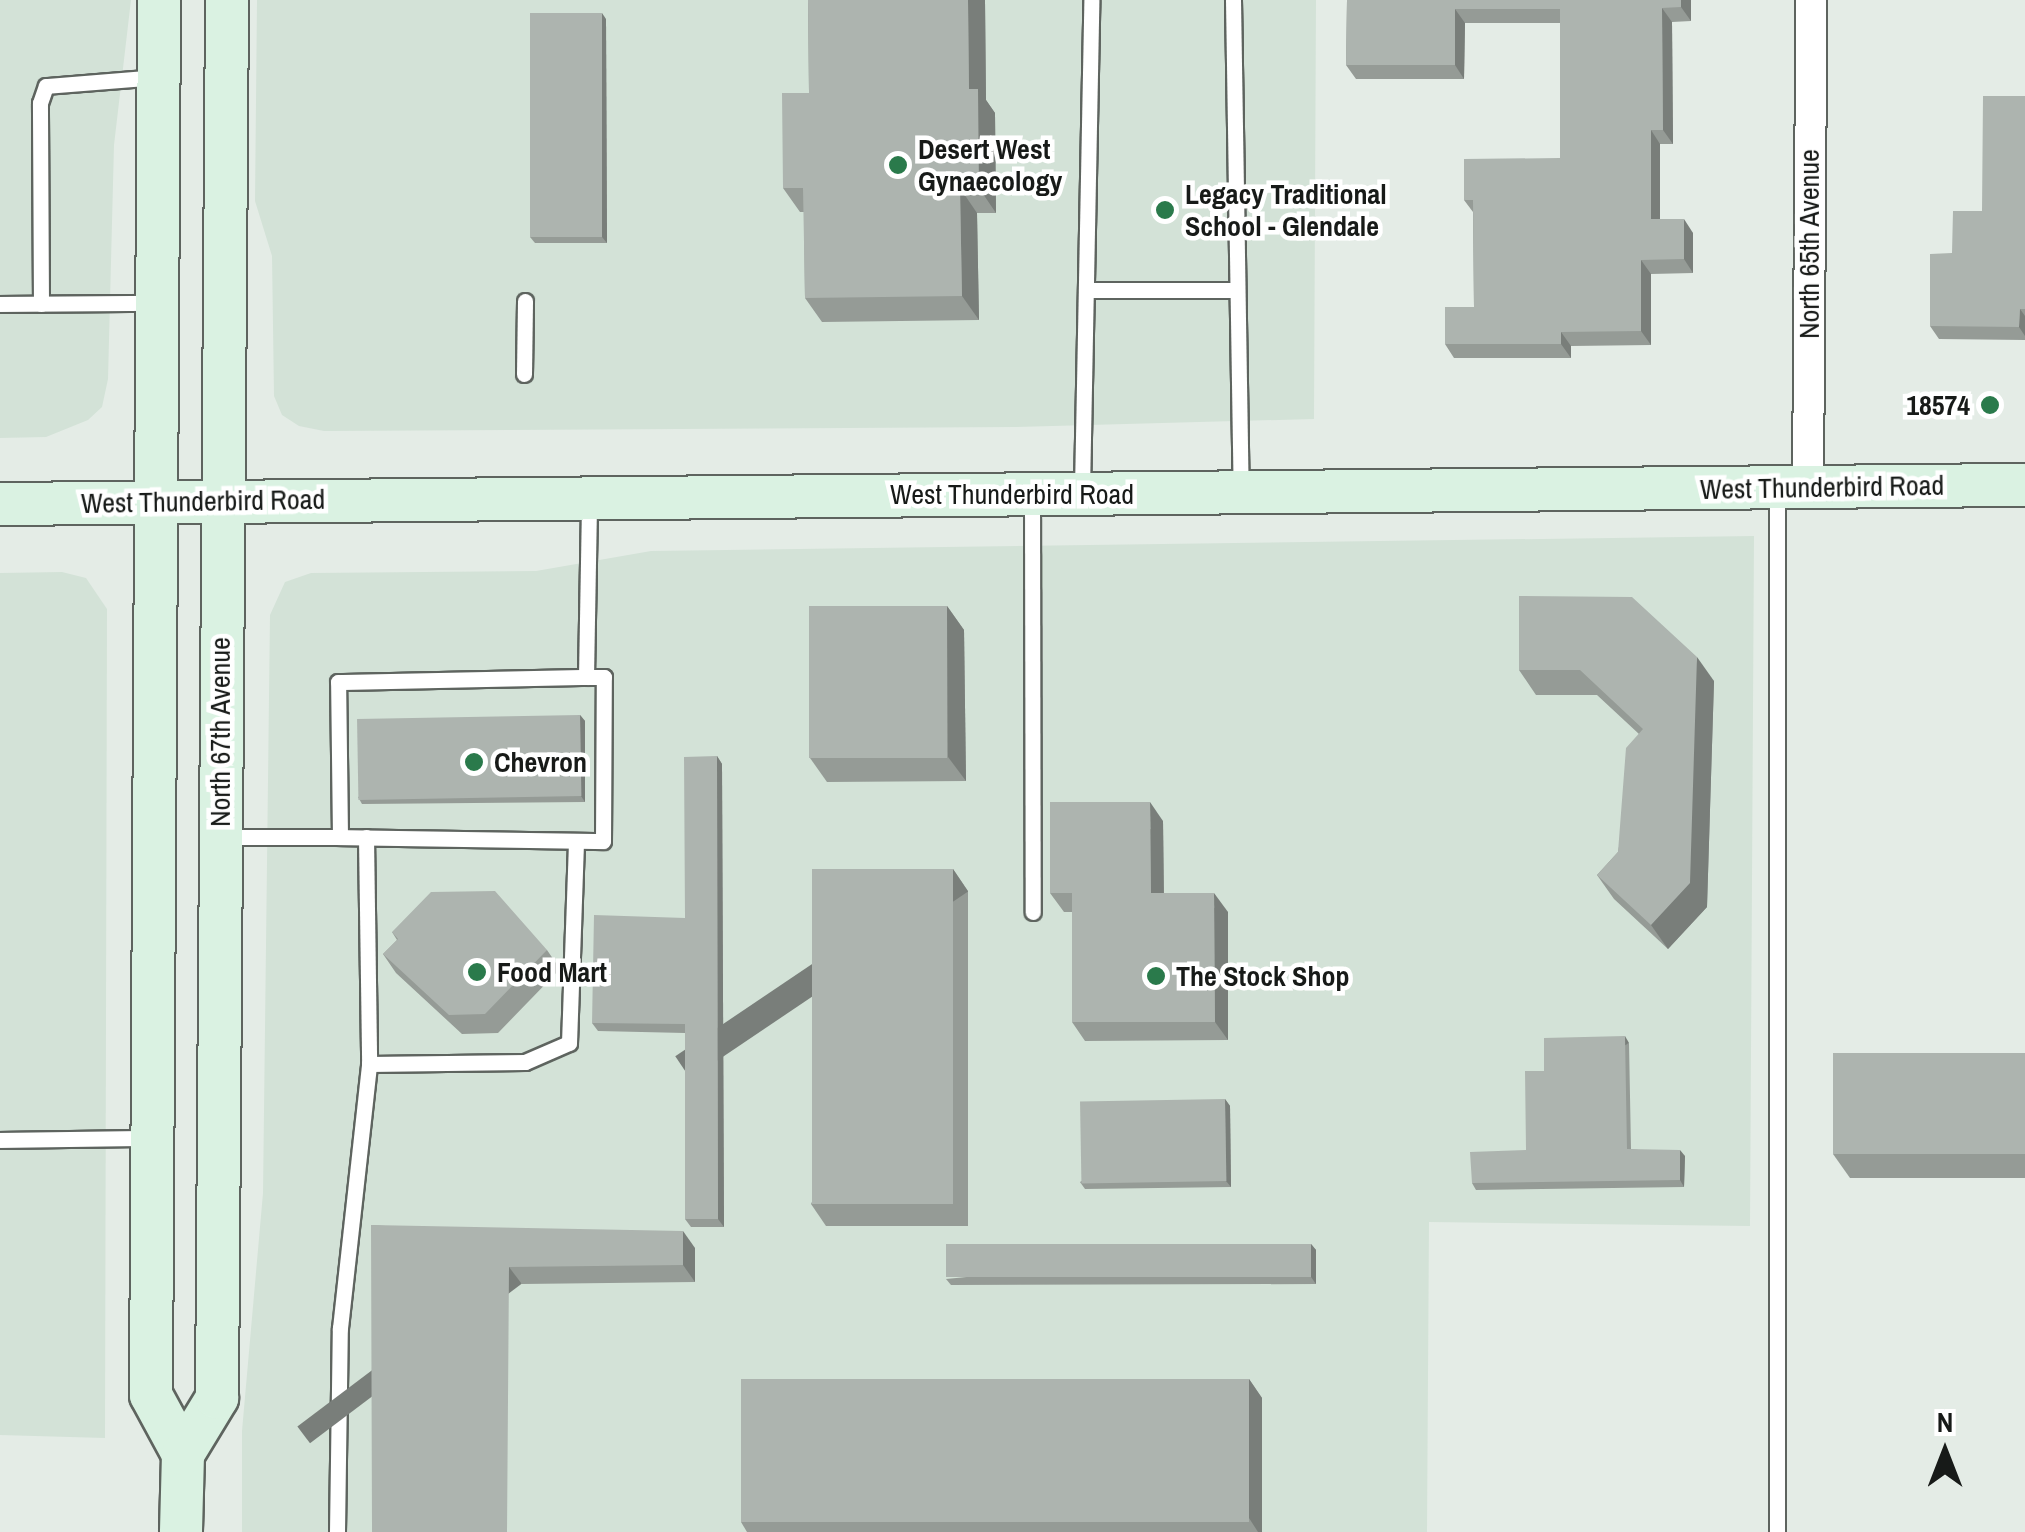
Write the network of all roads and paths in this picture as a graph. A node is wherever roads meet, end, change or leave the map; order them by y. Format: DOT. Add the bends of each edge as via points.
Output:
graph roads {
  1 [pos="158,0"];
  2 [pos="227,0"];
  3 [pos="1091,0"];
  4 [pos="1234,0"];
  5 [pos="1811,0"];
  6 [pos="157,78"];
  7 [pos="1090,290"];
  8 [pos="1234,290"];
  9 [pos="525,301"];
  10 [pos="156,303"];
  11 [pos="0,304"];
  12 [pos="41,304"];
  13 [pos="524,374"];
  14 [pos="2025,485"];
  15 [pos="1792,487"];
  16 [pos="1241,493"];
  17 [pos="1032,494"];
  18 [pos="1082,494"];
  19 [pos="589,498"];
  20 [pos="224,501"];
  21 [pos="156,502"];
  22 [pos="0,504"];
  23 [pos="586,677"];
  24 [pos="340,836"];
  25 [pos="366,836"];
  26 [pos="219,837"];
  27 [pos="576,841"];
  28 [pos="1033,912"];
  29 [pos="369,1064"];
  30 [pos="152,1138"];
  31 [pos="0,1140"];
  32 [pos="182,1454"];
  33 [pos="182,1532"];
  34 [pos="337,1532"];
  35 [pos="1777,1532"];
  1 -- 6 [label="main road"];
  2 -- 20 [label="main road, North 67th Avenue"];
  3 -- 7 [label="lane"];
  4 -- 8 [label="lane"];
  5 -- 15 [label="street, North 65th Avenue"];
  6 -- 10 [label="main road"];
  6 -- 12 [label="lane" via="46,86 40,103"];
  7 -- 8 [label="lane"];
  7 -- 18 [label="lane"];
  8 -- 16 [label="lane"];
  9 -- 13 [label="lane"];
  10 -- 12 [label="lane"];
  10 -- 21 [label="main road"];
  11 -- 12 [label="lane"];
  14 -- 15 [label="main road, West Thunderbird Road"];
  15 -- 16 [label="main road, West Thunderbird Road"];
  15 -- 35 [label="lane"];
  16 -- 18 [label="main road, West Thunderbird Road"];
  17 -- 18 [label="main road, West Thunderbird Road"];
  17 -- 19 [label="main road, West Thunderbird Road"];
  17 -- 28 [label="lane"];
  19 -- 20 [label="main road, West Thunderbird Road"];
  19 -- 23 [label="lane"];
  20 -- 21 [label="main road, West Thunderbird Road"];
  20 -- 26 [label="main road, North 67th Avenue"];
  21 -- 22 [label="main road, West Thunderbird Road"];
  21 -- 30 [label="main road"];
  23 -- 24 [label="lane" via="338,682"];
  23 -- 27 [label="lane" via="604,677 603,841"];
  24 -- 25 [label="lane"];
  24 -- 26 [label="lane"];
  25 -- 27 [label="lane"];
  25 -- 29 [label="lane"];
  26 -- 32 [label="main road, North 67th Avenue" via="217,1398"];
  27 -- 29 [label="lane" via="569,1043 525,1062"];
  29 -- 34 [label="lane" via="340,1328"];
  30 -- 31 [label="lane"];
  30 -- 32 [label="main road" via="150,1395"];
  32 -- 33 [label="main road"];
}
